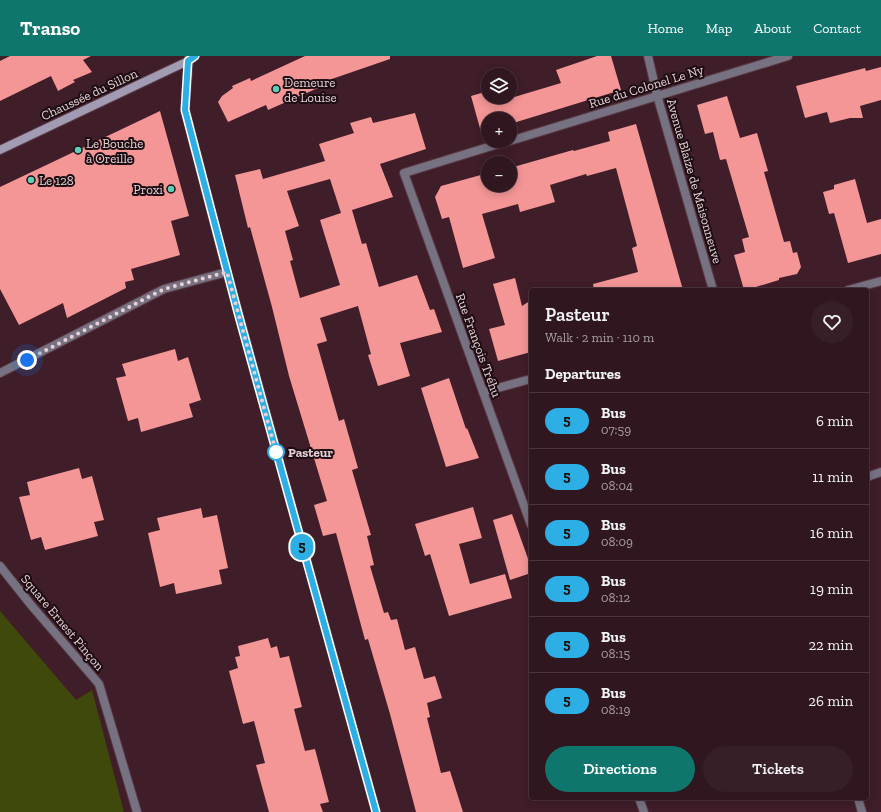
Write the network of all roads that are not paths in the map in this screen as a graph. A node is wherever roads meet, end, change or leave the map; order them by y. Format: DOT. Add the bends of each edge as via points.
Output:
graph roads {
  1 [pos="648,56"];
  2 [pos="788,56"];
  3 [pos="191,58"];
  4 [pos="658,95"];
  5 [pos="517,139"];
  6 [pos="486,148"];
  7 [pos="0,150"];
  8 [pos="404,173"];
  9 [pos="227,272"];
  10 [pos="881,281"];
  11 [pos="712,288"];
  12 [pos="855,288"];
  13 [pos="0,373"];
  14 [pos="529,380"];
  15 [pos="483,392"];
  16 [pos="881,472"];
  17 [pos="869,476"];
  18 [pos="529,519"];
  19 [pos="0,566"];
  20 [pos="639,800"];
  21 [pos="859,800"];
  22 [pos="137,812"];
  23 [pos="376,812"];
  24 [pos="644,812"];
  25 [pos="862,812"];
  1 -- 4 [label="street, Avenue Blaize de Maisonneuve"];
  2 -- 4 [label="street, Rue du Colonel Le Ny"];
  3 -- 7 [label="main road, Chaussée du Sillon"];
  3 -- 9 [label="street" via="185,110"];
  4 -- 5 [label="street, Rue du Colonel Le Ny"];
  4 -- 11 [label="street, Avenue Blaize de Maisonneuve"];
  6 -- 8 [label="street, Rue du Colonel Le Ny"];
  8 -- 15 [label="street, Rue François Tréhu"];
  9 -- 13 [label="street" via="164,289"];
  9 -- 23 [label="street"];
  10 -- 12 [label="street"];
  14 -- 15 [label="street"];
  15 -- 18 [label="street, Rue François Tréhu"];
  16 -- 17 [label="street"];
  19 -- 22 [label="street, Square Ernest Pinçon" via="99,684"];
  20 -- 24 [label="street"];
  21 -- 25 [label="street"];
}
